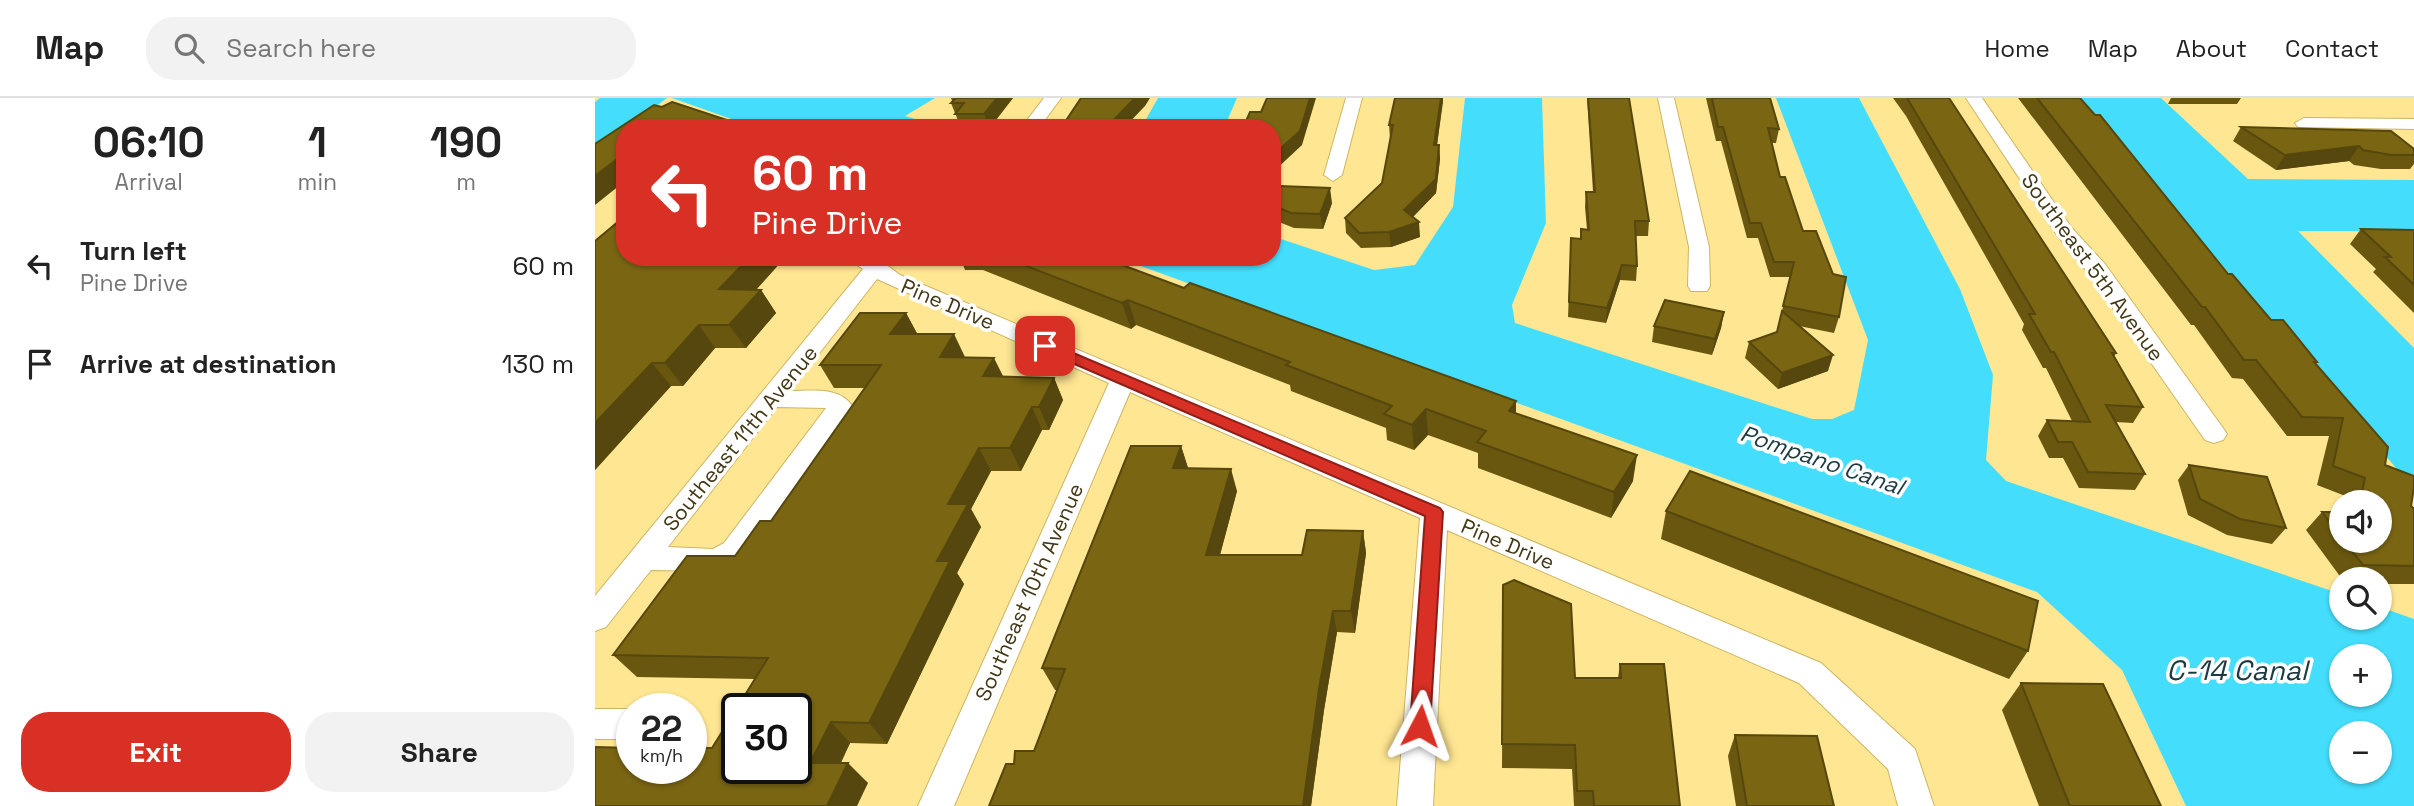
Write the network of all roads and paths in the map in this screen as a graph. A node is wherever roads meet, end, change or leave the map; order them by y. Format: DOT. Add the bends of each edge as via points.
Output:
graph roads {
  1 [pos="1053,98"];
  2 [pos="1354,98"];
  3 [pos="1666,98"];
  4 [pos="1974,98"];
  5 [pos="1037,119"];
  6 [pos="2304,123"];
  7 [pos="2414,124"];
  8 [pos="1333,175"];
  9 [pos="867,266"];
  10 [pos="876,266"];
  11 [pos="1699,286"];
  12 [pos="1122,379"];
  13 [pos="771,399"];
  14 [pos="2214,434"];
  15 [pos="1434,512"];
  16 [pos="643,558"];
  17 [pos="595,618"];
  18 [pos="595,723"];
  19 [pos="616,724"];
  20 [pos="936,806"];
  21 [pos="1415,806"];
  22 [pos="1916,806"];
  1 -- 5 [label="street"];
  2 -- 8 [label="street"];
  3 -- 11 [label="street" via="1699,247"];
  4 -- 14 [label="street, Southeast 5th Avenue" via="2064,231 2097,269"];
  6 -- 7 [label="street"];
  9 -- 13 [label="street, Southeast 11th Avenue"];
  10 -- 12 [label="street, Pine Drive" via="891,280"];
  12 -- 15 [label="street, Pine Drive"];
  12 -- 20 [label="street, Southeast 10th Avenue"];
  13 -- 16 [label="street, Southeast 11th Avenue"];
  13 -- 16 [label="street" via="827,400 840,407 734,551 716,560"];
  15 -- 21 [label="street"];
  15 -- 22 [label="street, Pine Drive" via="1810,673 1903,760"];
  16 -- 17 [label="street, Southeast 11th Avenue"];
  18 -- 19 [label="street"];
}
